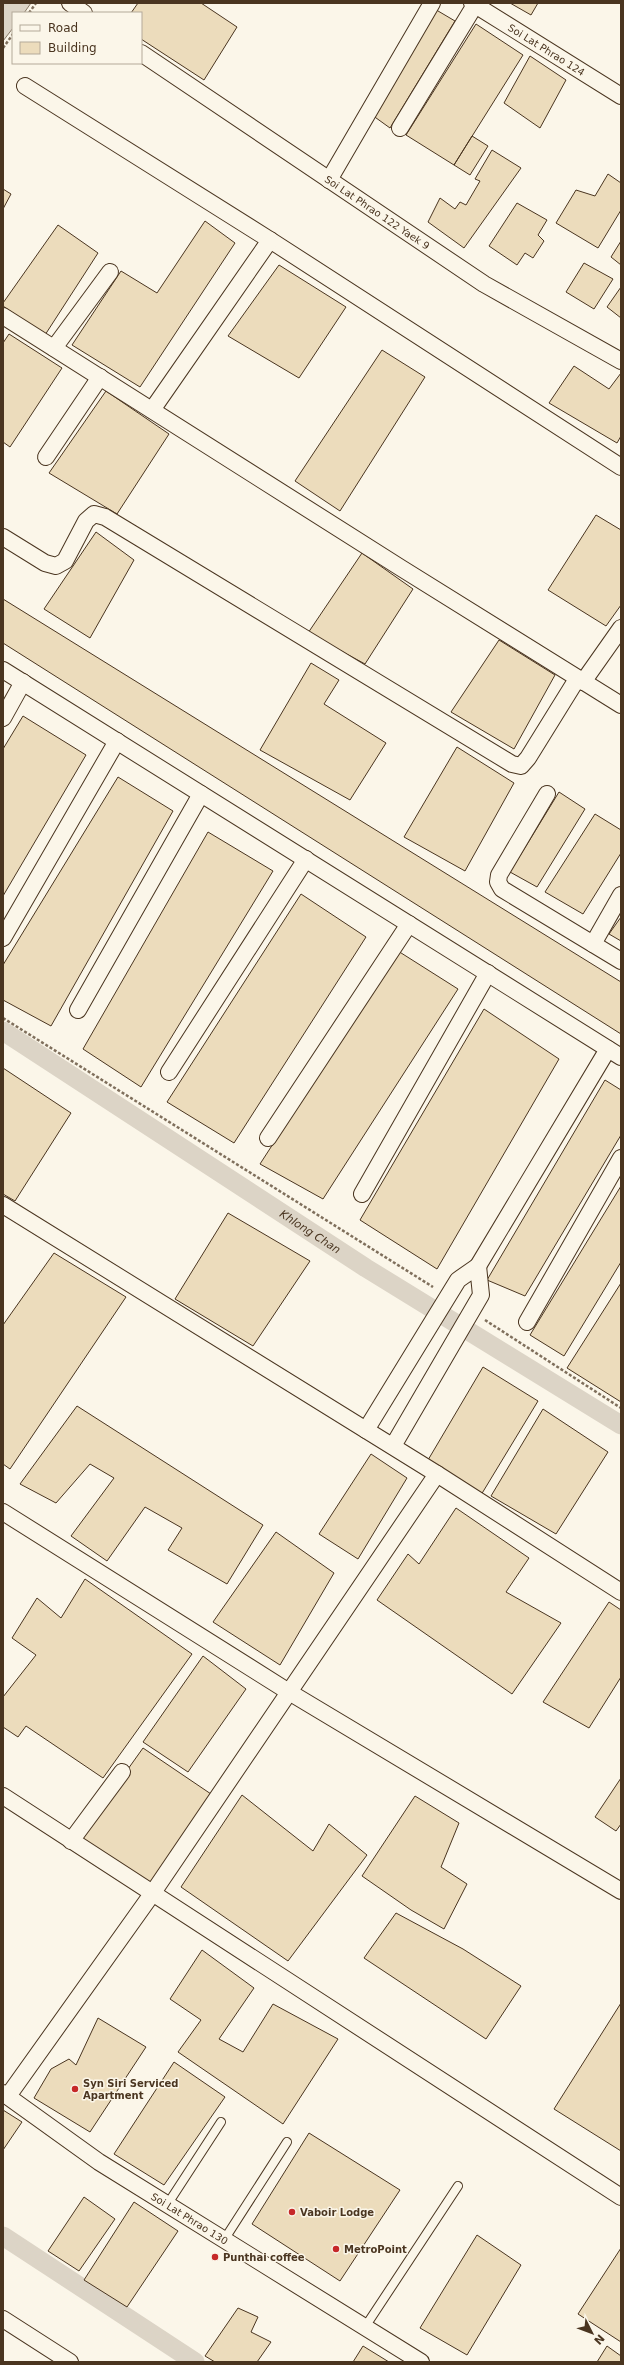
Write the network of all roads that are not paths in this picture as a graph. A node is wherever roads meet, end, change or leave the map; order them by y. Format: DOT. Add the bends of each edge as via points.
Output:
graph roads {
  1 [pos="70,3"];
  2 [pos="432,3"];
  3 [pos="474,4"];
  4 [pos="83,12"];
  5 [pos="142,55"];
  6 [pos="25,86"];
  7 [pos="621,96"];
  8 [pos="400,128"];
  9 [pos="329,180"];
  10 [pos="270,240"];
  11 [pos="110,272"];
  12 [pos="4,318"];
  13 [pos="54,348"];
  14 [pos="621,361"];
  15 [pos="100,377"];
  16 [pos="152,410"];
  17 [pos="46,457"];
  18 [pos="621,467"];
  19 [pos="3,537"];
  20 [pos="621,628"];
  21 [pos="3,670"];
  22 [pos="580,680"];
  23 [pos="23,682"];
  24 [pos="621,705"];
  25 [pos="3,718"];
  26 [pos="117,741"];
  27 [pos="201,794"];
  28 [pos="547,794"];
  29 [pos="306,859"];
  30 [pos="621,895"];
  31 [pos="409,924"];
  32 [pos="3,938"];
  33 [pos="593,944"];
  34 [pos="621,961"];
  35 [pos="488,973"];
  36 [pos="78,1010"];
  37 [pos="615,1053"];
  38 [pos="169,1072"];
  39 [pos="268,1138"];
  40 [pos="621,1158"];
  41 [pos="362,1194"];
  42 [pos="3,1205"];
  43 [pos="478,1266"];
  44 [pos="527,1322"];
  45 [pos="366,1430"];
  46 [pos="393,1446"];
  47 [pos="437,1474"];
  48 [pos="3,1512"];
  49 [pos="620,1588"];
  50 [pos="289,1692"];
  51 [pos="122,1772"];
  52 [pos="3,1796"];
  53 [pos="71,1841"];
  54 [pos="621,1891"];
  55 [pos="152,1894"];
  56 [pos="5,2094"];
  57 [pos="221,2122"];
  58 [pos="287,2142"];
  59 [pos="458,2186"];
  60 [pos="621,2197"];
  61 [pos="167,2204"];
  62 [pos="224,2240"];
  63 [pos="3,2319"];
  64 [pos="365,2327"];
  65 [pos="70,2362"];
  66 [pos="421,2362"];
  1 -- 4 [label="street"];
  2 -- 9 [label="street"];
  3 -- 7 [label="street, Soi Lat Phrao 124"];
  3 -- 8 [label="street"];
  5 -- 9 [label="street, Soi Lat Phrao 122 Yaek 9"];
  6 -- 10 [label="street"];
  9 -- 14 [label="street, Soi Lat Phrao 122 Yaek 9" via="484,284"];
  10 -- 16 [label="street"];
  10 -- 18 [label="street"];
  11 -- 13 [label="street"];
  12 -- 13 [label="street"];
  13 -- 15 [label="street"];
  15 -- 16 [label="street"];
  15 -- 17 [label="street"];
  16 -- 22 [label="street"];
  19 -- 22 [label="street" via="45,563 56,566 66,561 86,521 94,514 105,516 512,764 521,766 528,758"];
  20 -- 22 [label="street"];
  21 -- 23 [label="street"];
  22 -- 24 [label="street"];
  23 -- 25 [label="street"];
  23 -- 26 [label="street"];
  26 -- 27 [label="street"];
  26 -- 32 [label="street"];
  27 -- 29 [label="street"];
  27 -- 36 [label="street"];
  28 -- 33 [label="street" via="499,875 498,882 502,889"];
  29 -- 31 [label="street"];
  29 -- 38 [label="street"];
  30 -- 33 [label="street"];
  31 -- 35 [label="street"];
  31 -- 39 [label="street"];
  33 -- 34 [label="street"];
  35 -- 37 [label="street"];
  35 -- 41 [label="street"];
  37 -- 43 [label="street"];
  40 -- 44 [label="street"];
  42 -- 45 [label="street"];
  43 -- 45 [label="street" via="458,1280"];
  43 -- 46 [label="street" via="481,1294"];
  45 -- 46 [label="street"];
  46 -- 47 [label="street"];
  47 -- 49 [label="street"];
  47 -- 50 [label="street"];
  48 -- 50 [label="street"];
  50 -- 54 [label="street"];
  50 -- 55 [label="street"];
  51 -- 53 [label="street"];
  52 -- 53 [label="street"];
  53 -- 55 [label="street"];
  55 -- 56 [label="street"];
  55 -- 60 [label="street"];
  56 -- 61 [label="street, Soi Lat Phrao 130" via="99,2162"];
  57 -- 61 [label="lane"];
  58 -- 62 [label="lane"];
  59 -- 64 [label="lane"];
  61 -- 62 [label="street, Soi Lat Phrao 130"];
  62 -- 64 [label="street, Soi Lat Phrao 130"];
  63 -- 65 [label="street"];
  64 -- 66 [label="street, Soi Lat Phrao 130"];
}
